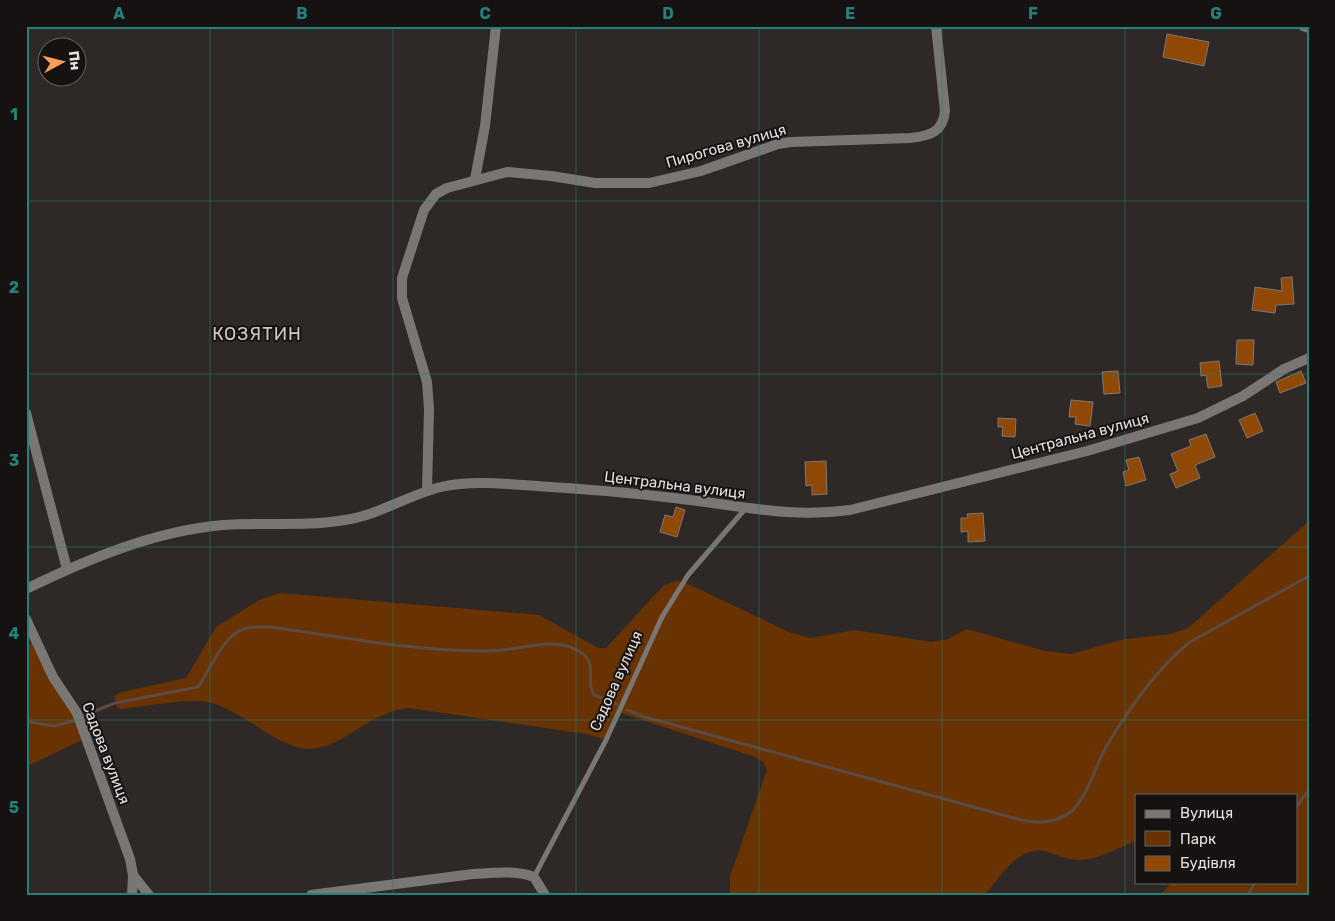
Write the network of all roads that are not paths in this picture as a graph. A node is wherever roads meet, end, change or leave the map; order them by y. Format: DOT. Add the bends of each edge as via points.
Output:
graph roads {
  1 [pos="496,26"];
  2 [pos="936,26"];
  3 [pos="1303,26"];
  4 [pos="1309,28"];
  5 [pos="476,179"];
  6 [pos="1309,358"];
  7 [pos="26,412"];
  8 [pos="427,491"];
  9 [pos="745,509"];
  10 [pos="67,569"];
  11 [pos="26,589"];
  12 [pos="26,619"];
  13 [pos="133,875"];
  14 [pos="534,877"];
  15 [pos="132,895"];
  16 [pos="149,895"];
  17 [pos="311,895"];
  18 [pos="545,895"];
  1 -- 5 [label="street"];
  2 -- 5 [label="street, Пирогова вулиця" via="944,111 942,125 927,136 791,142 701,171 649,183 596,183 507,172"];
  3 -- 4 [label="street"];
  5 -- 8 [label="street, Пирогова вулиця" via="447,188 429,201 402,278 402,298 427,382"];
  6 -- 9 [label="street, Центральна вулиця" via="1198,418 1087,451 850,510 798,515"];
  7 -- 10 [label="street"];
  8 -- 9 [label="street, Центральна вулиця" via="462,484 562,488 691,500"];
  8 -- 10 [label="street, Центральна вулиця" via="379,511 345,520 224,525 173,533"];
  9 -- 14 [label="lane, Садова вулиця" via="688,575 662,617 606,740"];
  10 -- 11 [label="street, Центральна вулиця"];
  12 -- 13 [label="street, Садова вулиця" via="53,677 77,714"];
  13 -- 15 [label="street, Садова вулиця"];
  13 -- 16 [label="street, Садова вулиця"];
  14 -- 17 [label="street" via="512,873 473,874"];
  14 -- 18 [label="street"];
}
